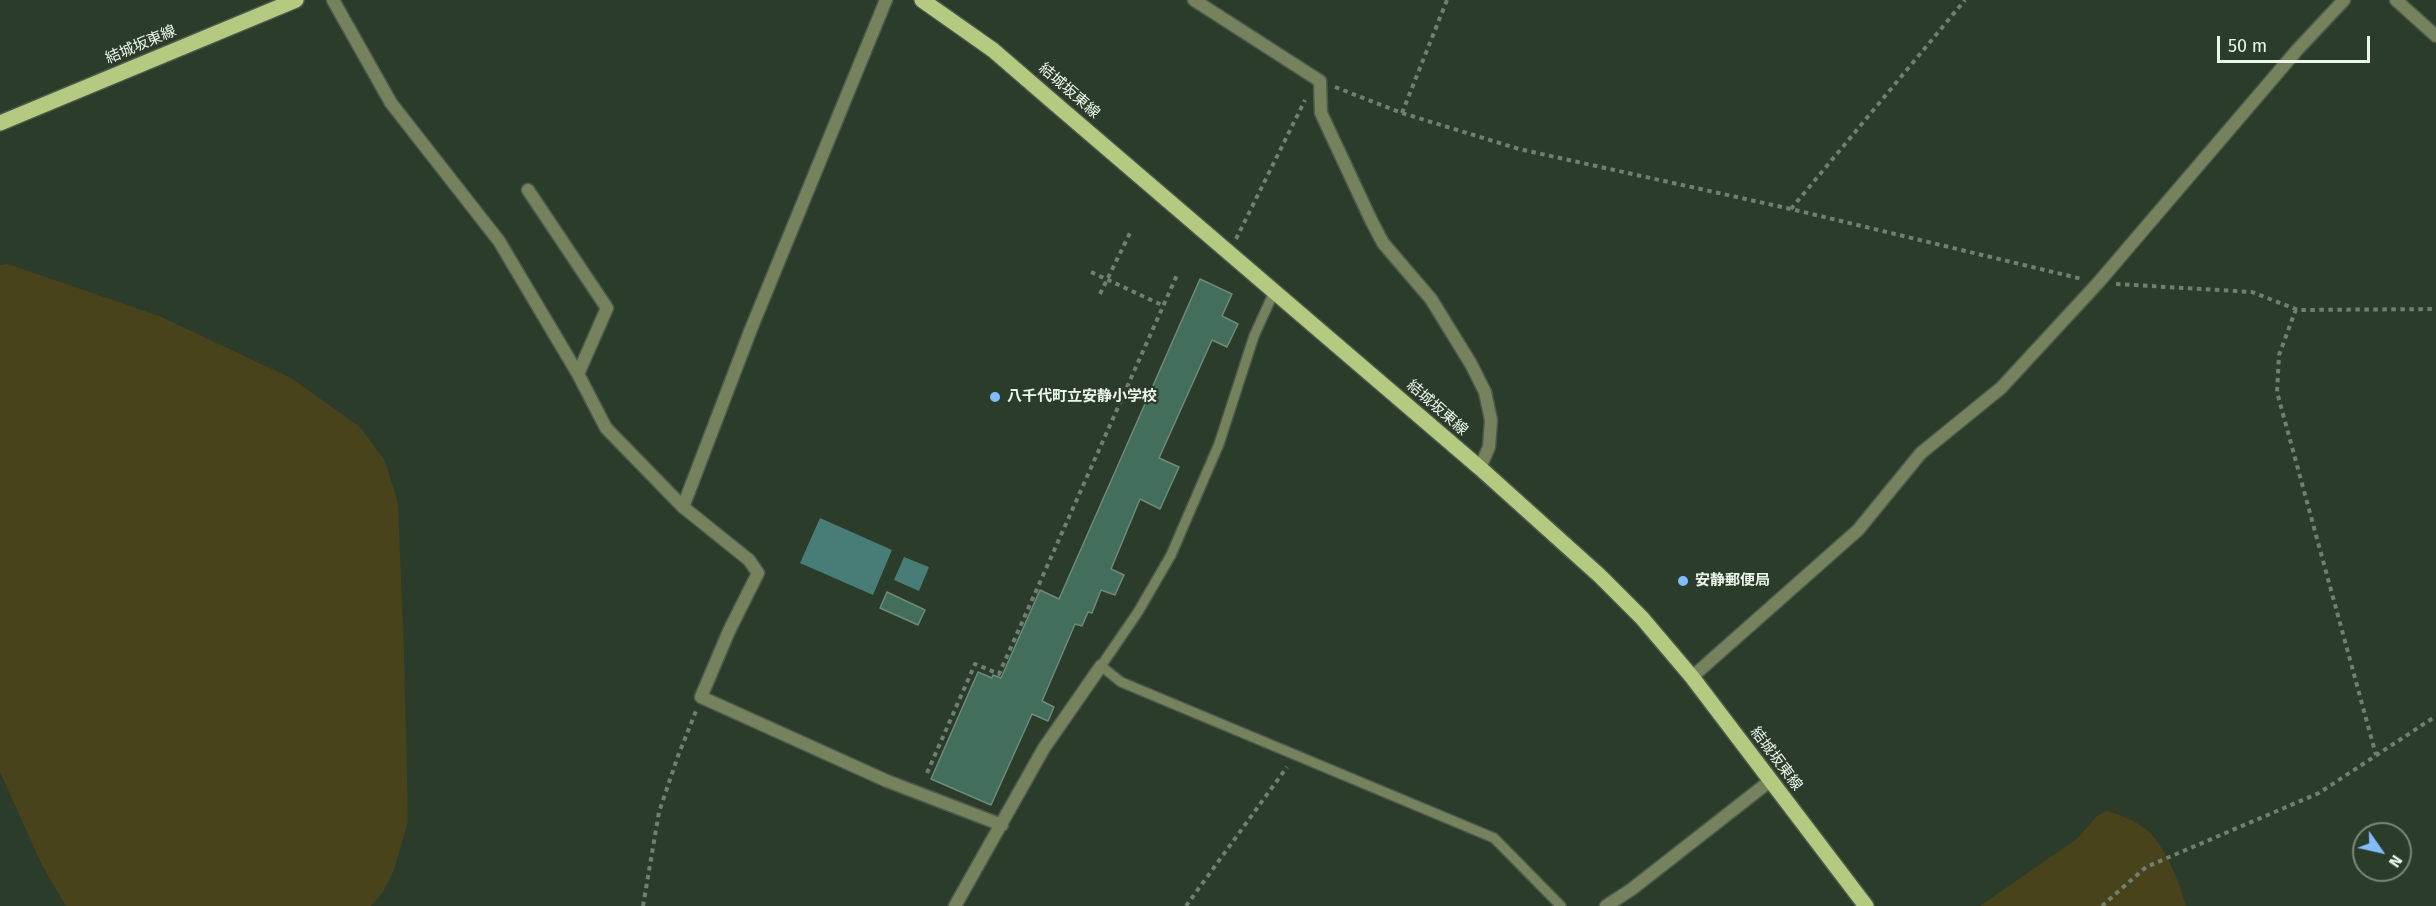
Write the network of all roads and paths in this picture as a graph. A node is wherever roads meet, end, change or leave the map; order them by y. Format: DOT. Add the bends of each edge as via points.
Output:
graph roads {
  1 [pos="297,0"];
  2 [pos="333,0"];
  3 [pos="886,0"];
  4 [pos="922,0"];
  5 [pos="1194,0"];
  6 [pos="1447,0"];
  7 [pos="1965,0"];
  8 [pos="2344,0"];
  9 [pos="2396,0"];
  10 [pos="2436,36"];
  11 [pos="1318,80"];
  12 [pos="1402,113"];
  13 [pos="0,123"];
  14 [pos="528,190"];
  15 [pos="1791,209"];
  16 [pos="1130,233"];
  17 [pos="1229,254"];
  18 [pos="1091,272"];
  19 [pos="1177,275"];
  20 [pos="1107,279"];
  21 [pos="2098,283"];
  22 [pos="1274,292"];
  23 [pos="1100,294"];
  24 [pos="1164,306"];
  25 [pos="2296,309"];
  26 [pos="2436,309"];
  27 [pos="579,374"];
  28 [pos="1480,468"];
  29 [pos="684,507"];
  30 [pos="1101,666"];
  31 [pos="1692,677"];
  32 [pos="701,697"];
  33 [pos="2436,716"];
  34 [pos="1296,754"];
  35 [pos="2376,755"];
  36 [pos="927,773"];
  37 [pos="1770,781"];
  38 [pos="1002,825"];
  39 [pos="643,906"];
  40 [pos="955,906"];
  41 [pos="1186,906"];
  42 [pos="1561,906"];
  43 [pos="1606,906"];
  44 [pos="1866,906"];
  45 [pos="2102,906"];
  1 -- 13 [label="main road, 結城坂東線"];
  2 -- 27 [label="street" via="391,103 500,241"];
  3 -- 29 [label="street" via="751,329"];
  4 -- 17 [label="main road, 結城坂東線" via="993,50"];
  5 -- 11 [label="street"];
  6 -- 12 [label="path"];
  7 -- 15 [label="path"];
  8 -- 21 [label="street"];
  9 -- 10 [label="street"];
  11 -- 12 [label="path"];
  11 -- 17 [label="path"];
  11 -- 28 [label="street" via="1321,113 1379,235 1431,299 1485,392 1491,420 1489,447"];
  12 -- 15 [label="path" via="1519,149"];
  14 -- 27 [label="street" via="607,308"];
  15 -- 21 [label="path"];
  16 -- 20 [label="path"];
  17 -- 22 [label="main road, 結城坂東線"];
  18 -- 20 [label="path"];
  19 -- 24 [label="path"];
  20 -- 23 [label="path"];
  20 -- 24 [label="path"];
  21 -- 25 [label="path" via="2252,292"];
  21 -- 31 [label="street" via="2001,388 1921,453 1858,530"];
  22 -- 28 [label="main road, 結城坂東線"];
  22 -- 30 [label="lane" via="1254,336 1219,444 1171,555"];
  24 -- 36 [label="path" via="999,674 975,664"];
  25 -- 26 [label="path"];
  25 -- 35 [label="path" via="2279,355 2277,392"];
  27 -- 29 [label="street" via="606,428"];
  28 -- 31 [label="main road, 結城坂東線" via="1600,576"];
  29 -- 32 [label="street" via="749,560 758,573"];
  30 -- 34 [label="lane" via="1121,682"];
  30 -- 38 [label="street" via="1044,748"];
  31 -- 37 [label="main road, 結城坂東線"];
  32 -- 38 [label="street" via="887,781"];
  32 -- 39 [label="path" via="659,812"];
  33 -- 35 [label="path"];
  34 -- 41 [label="path"];
  34 -- 42 [label="lane" via="1494,838"];
  35 -- 45 [label="path" via="2319,793 2146,867"];
  37 -- 43 [label="street"];
  37 -- 44 [label="main road, 結城坂東線"];
  38 -- 40 [label="street"];
}
